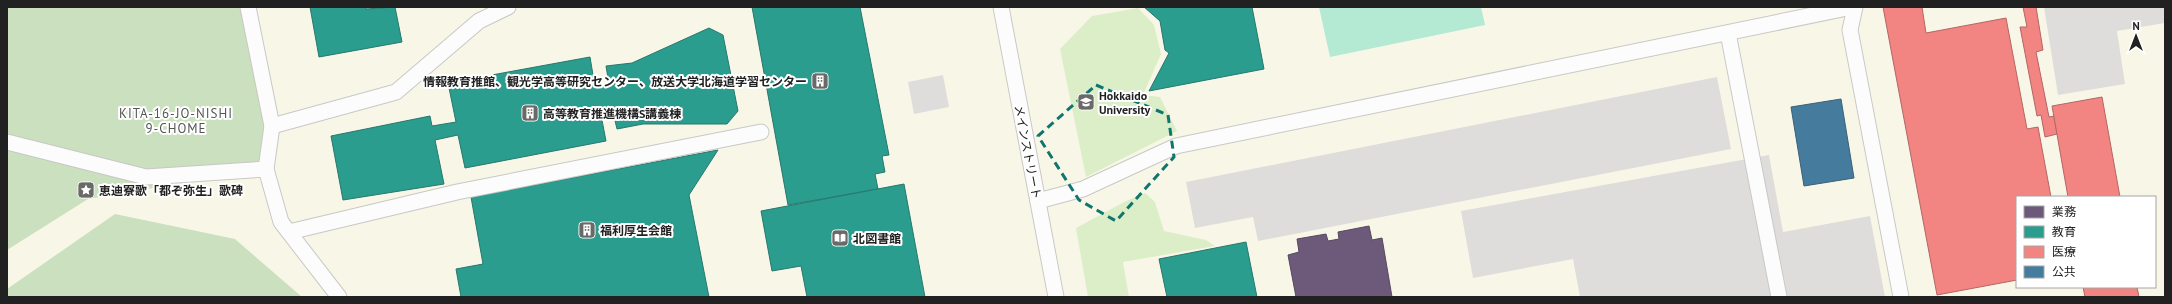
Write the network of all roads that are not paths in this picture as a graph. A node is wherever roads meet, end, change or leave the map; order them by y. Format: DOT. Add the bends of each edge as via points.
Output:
graph roads {
  1 [pos="248,7"];
  2 [pos="508,7"];
  3 [pos="1000,7"];
  4 [pos="1852,7"];
  5 [pos="1856,7"];
  6 [pos="1728,32"];
  7 [pos="272,126"];
  8 [pos="761,132"];
  9 [pos="7,142"];
  10 [pos="266,169"];
  11 [pos="1038,201"];
  12 [pos="289,232"];
  13 [pos="339,297"];
  14 [pos="1056,297"];
  15 [pos="1779,297"];
  16 [pos="1901,297"];
  1 -- 7 [label="lane"];
  2 -- 7 [label="lane" via="479,21 396,92"];
  3 -- 11 [label="lane, メインストリート"];
  4 -- 6 [label="lane"];
  5 -- 16 [label="lane" via="1850,30"];
  6 -- 11 [label="lane" via="1176,146 1083,189"];
  6 -- 15 [label="lane"];
  7 -- 10 [label="lane"];
  8 -- 12 [label="lane" via="458,192"];
  9 -- 10 [label="lane" via="146,176"];
  10 -- 12 [label="lane" via="281,222"];
  11 -- 14 [label="lane, メインストリート"];
  12 -- 13 [label="lane"];
}
